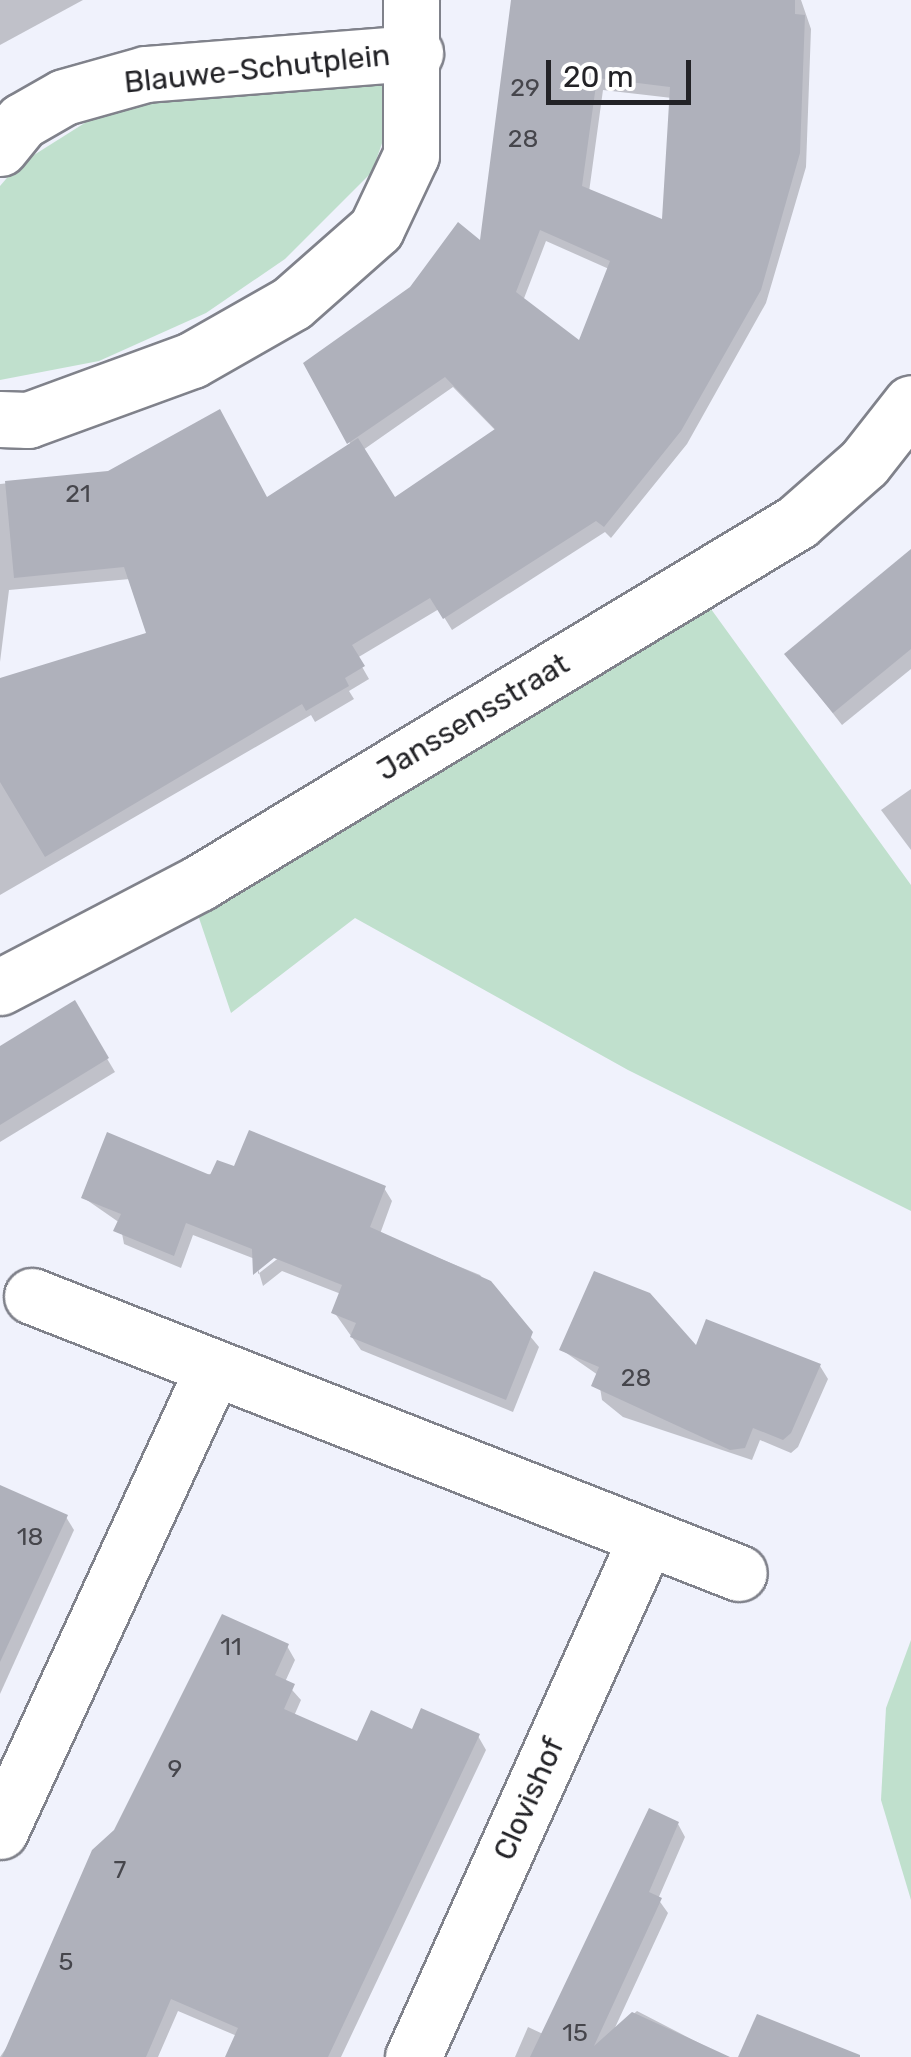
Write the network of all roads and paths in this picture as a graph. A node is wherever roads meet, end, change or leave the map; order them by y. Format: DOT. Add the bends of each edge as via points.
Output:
graph roads {
  1 [pos="411,0"];
  2 [pos="414,53"];
  3 [pos="0,148"];
  4 [pos="911,403"];
  5 [pos="0,419"];
  6 [pos="0,988"];
  7 [pos="32,1296"];
  8 [pos="211,1373"];
  9 [pos="645,1541"];
  10 [pos="739,1574"];
  11 [pos="0,1831"];
  12 [pos="413,2057"];
  1 -- 2 [label="street, Blauwe-Schutplein"];
  2 -- 3 [label="street, Blauwe-Schutplein" via="146,74 64,97 22,121"];
  2 -- 5 [label="street, Blauwe-Schutplein" via="411,154 376,230 292,302 192,360 28,420"];
  4 -- 6 [label="street, Janssensstraat" via="864,463 797,522 199,882"];
  7 -- 8 [label="street"];
  8 -- 9 [label="street"];
  8 -- 11 [label="street"];
  9 -- 10 [label="street"];
  9 -- 12 [label="street, Clovishof"];
}
